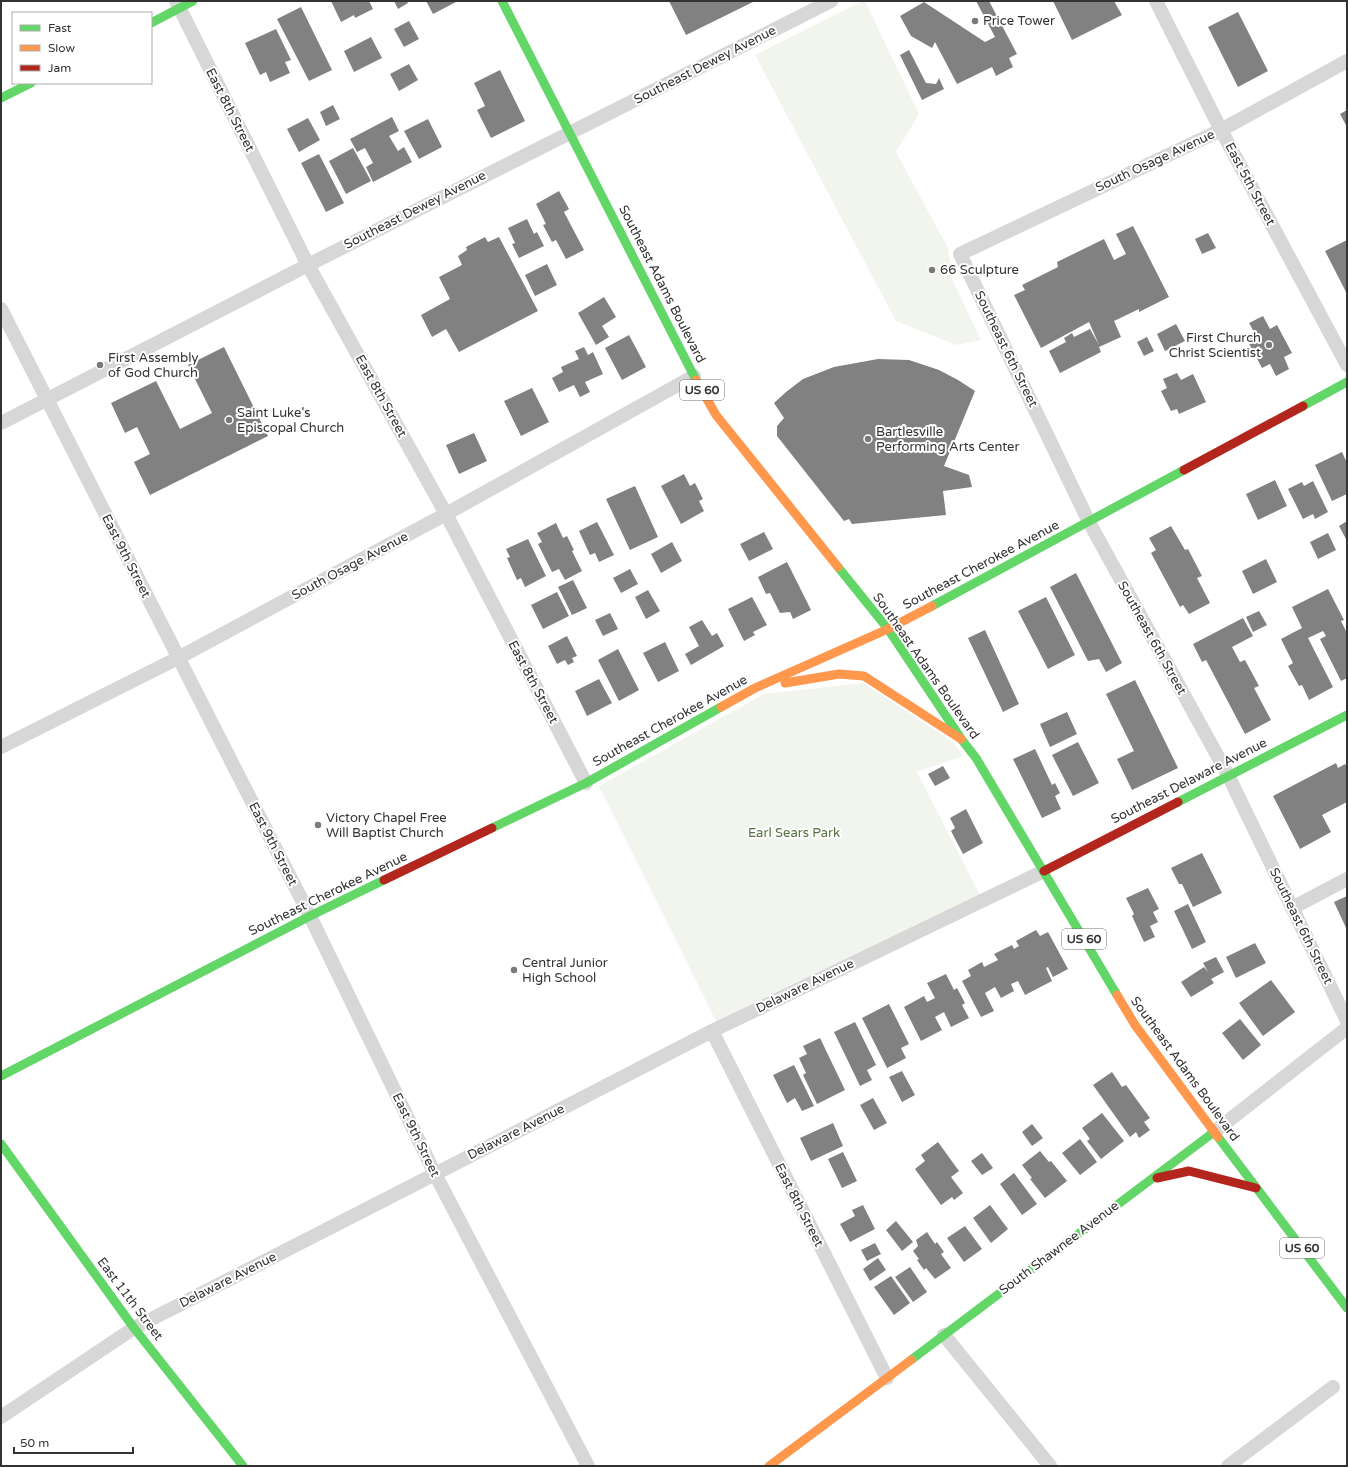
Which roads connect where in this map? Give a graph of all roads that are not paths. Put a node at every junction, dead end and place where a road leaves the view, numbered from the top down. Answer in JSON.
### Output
{"nodes":[{"id":1,"x":193,"y":1,"type":"edge"},
{"id":2,"x":502,"y":1,"type":"edge"},
{"id":3,"x":1156,"y":1,"type":"edge"},
{"id":4,"x":828,"y":2,"type":"edge"},
{"id":5,"x":177,"y":5,"type":"edge"},
{"id":6,"x":152,"y":22,"type":"edge"},
{"id":7,"x":1347,"y":61,"type":"edge"},
{"id":8,"x":29,"y":84,"type":"edge"},
{"id":9,"x":1,"y":98,"type":"edge"},
{"id":10,"x":1221,"y":130,"type":"junction"},
{"id":11,"x":570,"y":132,"type":"junction"},
{"id":12,"x":960,"y":254,"type":"joint"},
{"id":13,"x":308,"y":265,"type":"junction"},
{"id":14,"x":1,"y":309,"type":"edge"},
{"id":15,"x":1347,"y":365,"type":"edge"},
{"id":16,"x":694,"y":376,"type":"junction"},
{"id":17,"x":1347,"y":382,"type":"edge"},
{"id":18,"x":46,"y":400,"type":"junction"},
{"id":19,"x":1,"y":423,"type":"edge"},
{"id":20,"x":446,"y":514,"type":"junction"},
{"id":21,"x":1089,"y":522,"type":"junction"},
{"id":22,"x":888,"y":630,"type":"junction"},
{"id":23,"x":178,"y":658,"type":"junction"},
{"id":24,"x":756,"y":688,"type":"junction"},
{"id":25,"x":1347,"y":715,"type":"edge"},
{"id":26,"x":962,"y":740,"type":"junction"},
{"id":27,"x":1,"y":748,"type":"edge"},
{"id":28,"x":1228,"y":775,"type":"junction"},
{"id":29,"x":586,"y":783,"type":"junction"},
{"id":30,"x":1044,"y":871,"type":"junction"},
{"id":31,"x":1347,"y":879,"type":"edge"},
{"id":32,"x":1292,"y":908,"type":"junction"},
{"id":33,"x":310,"y":916,"type":"junction"},
{"id":34,"x":1347,"y":1021,"type":"edge"},
{"id":35,"x":1347,"y":1028,"type":"edge"},
{"id":36,"x":712,"y":1031,"type":"junction"},
{"id":37,"x":1,"y":1076,"type":"edge"},
{"id":38,"x":1214,"y":1132,"type":"junction"},
{"id":39,"x":1,"y":1144,"type":"edge"},
{"id":40,"x":435,"y":1174,"type":"junction"},
{"id":41,"x":1151,"y":1180,"type":"junction"},
{"id":42,"x":1256,"y":1188,"type":"junction"},
{"id":43,"x":1347,"y":1308,"type":"edge"},
{"id":44,"x":134,"y":1328,"type":"junction"},
{"id":45,"x":944,"y":1335,"type":"junction"},
{"id":46,"x":887,"y":1378,"type":"junction"},
{"id":47,"x":1333,"y":1387,"type":"dead end"},
{"id":48,"x":1,"y":1417,"type":"edge"},
{"id":49,"x":243,"y":1466,"type":"edge"},
{"id":50,"x":588,"y":1466,"type":"edge"},
{"id":51,"x":769,"y":1466,"type":"edge"},
{"id":52,"x":1050,"y":1466,"type":"edge"},
{"id":53,"x":1228,"y":1466,"type":"edge"}],
"edges":[{"from":1,"to":5,"type":"street"},
{"from":2,"to":11,"type":"street","name":"Southeast Adams Boulevard","number":"US 60"},
{"from":3,"to":10,"type":"street","name":"East 5th Street"},
{"from":4,"to":11,"type":"street","name":"Southeast Dewey Avenue"},
{"from":5,"to":6,"type":"street"},
{"from":5,"to":13,"type":"street","name":"East 8th Street"},
{"from":7,"to":10,"type":"street","name":"South Osage Avenue"},
{"from":8,"to":9,"type":"street"},
{"from":10,"to":12,"type":"street","name":"South Osage Avenue"},
{"from":10,"to":15,"type":"street","name":"East 5th Street"},
{"from":11,"to":13,"type":"street","name":"Southeast Dewey Avenue"},
{"from":11,"to":16,"type":"street","name":"Southeast Adams Boulevard","number":"US 60"},
{"from":12,"to":21,"type":"street","name":"Southeast 6th Street"},
{"from":13,"to":18,"type":"street","name":"Southeast Dewey Avenue"},
{"from":13,"to":20,"type":"street","name":"East 8th Street"},
{"from":14,"to":18,"type":"street","name":"East 9th Street"},
{"from":16,"to":20,"type":"street","name":"South Osage Avenue"},
{"from":16,"to":22,"type":"street","name":"Southeast Adams Boulevard","number":"US 60"},
{"from":17,"to":21,"type":"street","name":"Southeast Cherokee Avenue"},
{"from":18,"to":19,"type":"street","name":"Southeast Dewey Avenue"},
{"from":18,"to":23,"type":"street","name":"East 9th Street"},
{"from":20,"to":23,"type":"street","name":"South Osage Avenue"},
{"from":20,"to":29,"type":"street","name":"East 8th Street"},
{"from":21,"to":22,"type":"street","name":"Southeast Cherokee Avenue"},
{"from":21,"to":28,"type":"street","name":"Southeast 6th Street"},
{"from":22,"to":24,"type":"street","name":"Southeast Cherokee Avenue"},
{"from":22,"to":26,"type":"street","name":"Southeast Adams Boulevard","number":"US 60"},
{"from":23,"to":27,"type":"street","name":"South Osage Avenue"},
{"from":23,"to":33,"type":"street","name":"East 9th Street"},
{"from":24,"to":26,"type":"street"},
{"from":24,"to":29,"type":"street","name":"Southeast Cherokee Avenue"},
{"from":25,"to":28,"type":"street","name":"Southeast Delaware Avenue"},
{"from":26,"to":30,"type":"street","name":"Southeast Adams Boulevard","number":"US 60"},
{"from":28,"to":30,"type":"street","name":"Southeast Delaware Avenue"},
{"from":28,"to":32,"type":"street","name":"Southeast 6th Street"},
{"from":29,"to":33,"type":"street","name":"Southeast Cherokee Avenue"},
{"from":30,"to":36,"type":"street","name":"Delaware Avenue"},
{"from":30,"to":38,"type":"street","name":"Southeast Adams Boulevard","number":"US 60"},
{"from":31,"to":32,"type":"street"},
{"from":32,"to":34,"type":"street","name":"Southeast 6th Street"},
{"from":33,"to":37,"type":"street","name":"Southeast Cherokee Avenue"},
{"from":33,"to":40,"type":"street","name":"East 9th Street"},
{"from":35,"to":38,"type":"street","name":"South Shawnee Avenue"},
{"from":36,"to":40,"type":"street","name":"Delaware Avenue"},
{"from":36,"to":46,"type":"street","name":"East 8th Street"},
{"from":38,"to":41,"type":"street","name":"South Shawnee Avenue"},
{"from":38,"to":42,"type":"street","name":"Southeast Adams Boulevard","number":"US 60"},
{"from":39,"to":44,"type":"street","name":"East 11th Street"},
{"from":40,"to":44,"type":"street","name":"Delaware Avenue"},
{"from":40,"to":50,"type":"street","name":"East 9th Street"},
{"from":41,"to":42,"type":"street"},
{"from":41,"to":45,"type":"street","name":"South Shawnee Avenue"},
{"from":42,"to":43,"type":"street","name":"Southeast Adams Boulevard","number":"US 60"},
{"from":44,"to":48,"type":"street","name":"Delaware Avenue"},
{"from":44,"to":49,"type":"street","name":"East 11th Street"},
{"from":45,"to":46,"type":"street","name":"South Shawnee Avenue"},
{"from":45,"to":52,"type":"street"},
{"from":46,"to":51,"type":"street","name":"South Shawnee Avenue"},
{"from":47,"to":53,"type":"street"}]}
